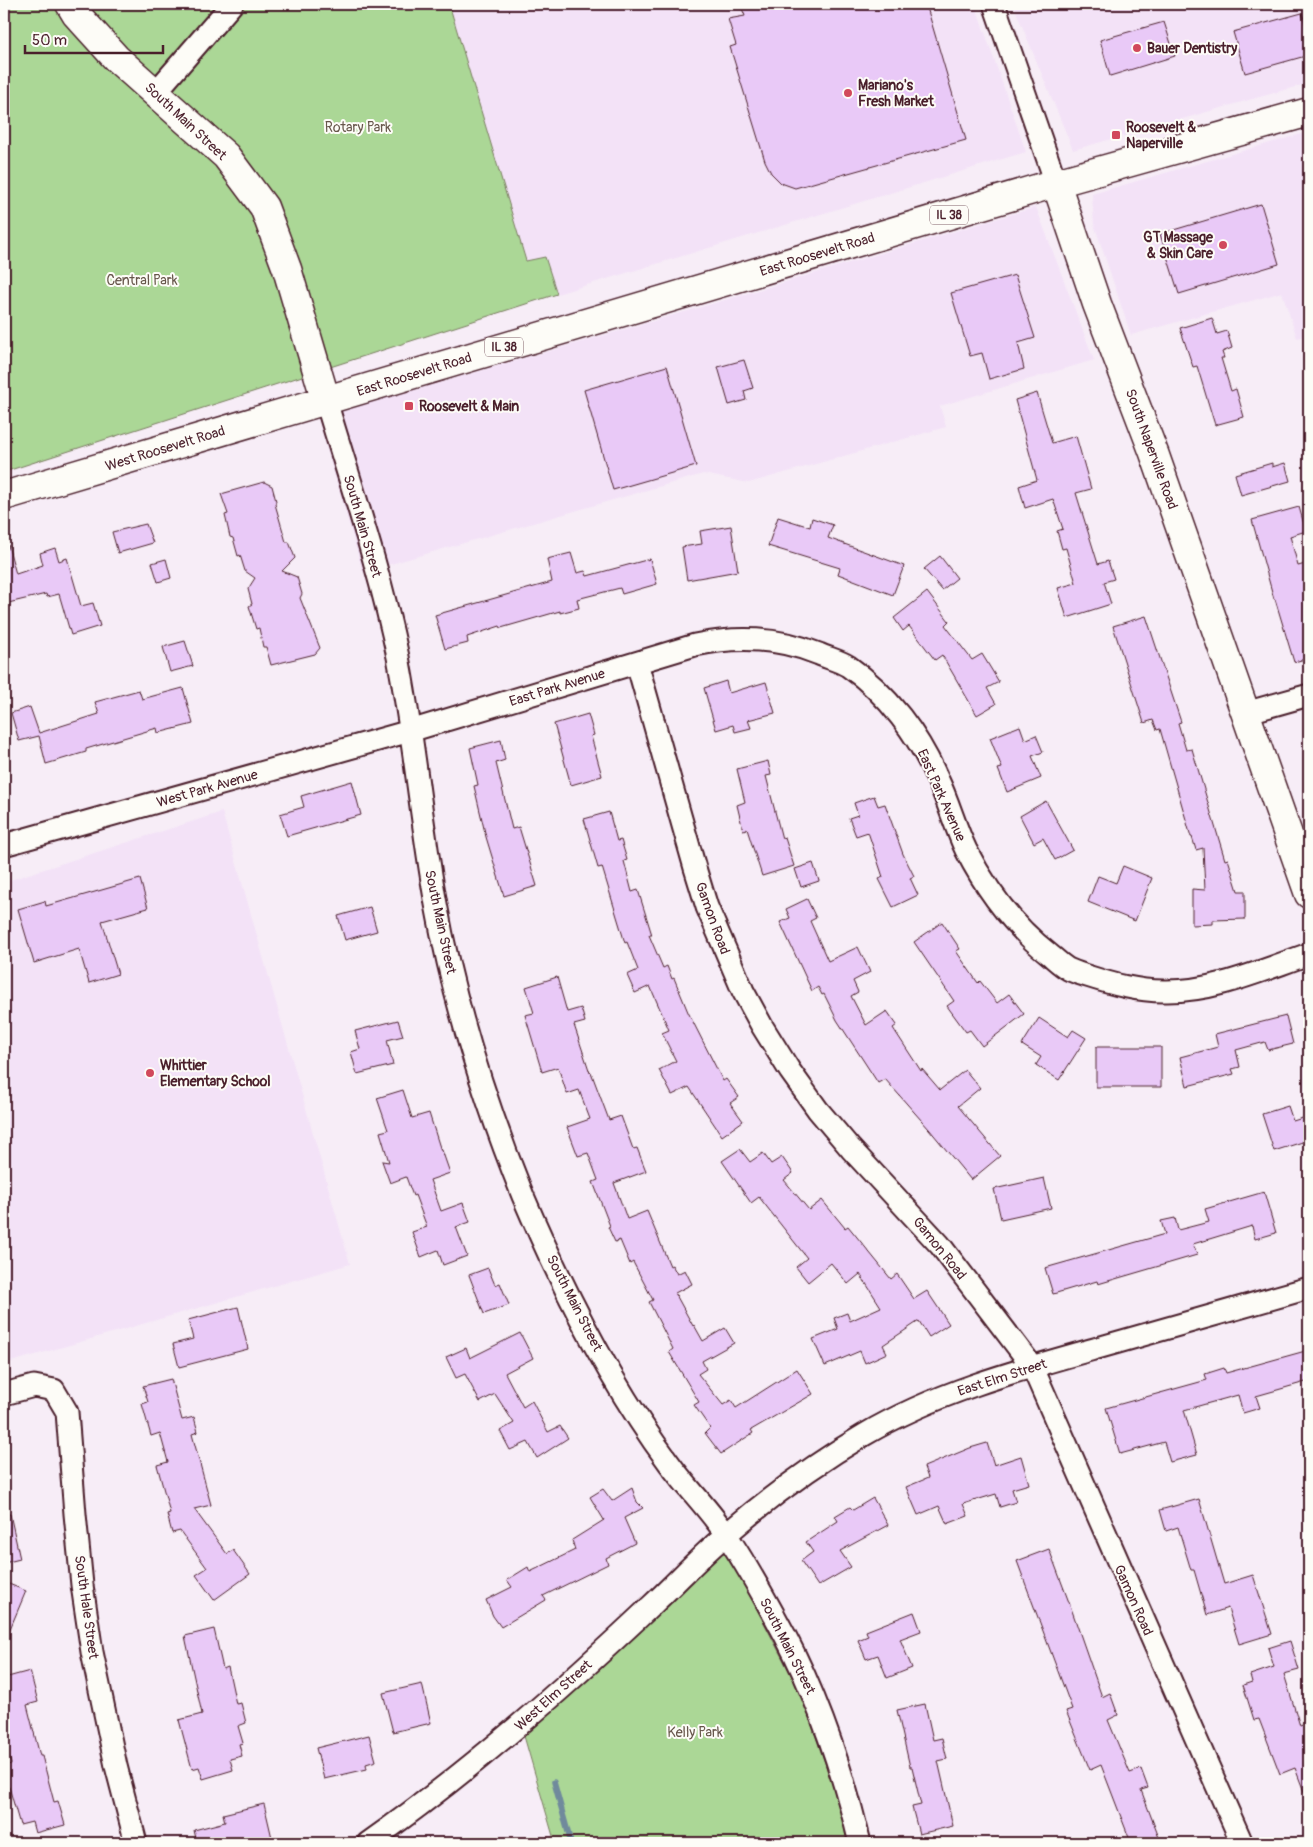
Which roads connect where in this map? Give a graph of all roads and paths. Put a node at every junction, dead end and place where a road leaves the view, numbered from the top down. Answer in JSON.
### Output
{"nodes":[{"id":1,"x":70,"y":4,"type":"edge"},
{"id":2,"x":232,"y":4,"type":"edge"},
{"id":3,"x":994,"y":4,"type":"edge"},
{"id":4,"x":156,"y":92,"type":"junction"},
{"id":5,"x":1309,"y":112,"type":"edge"},
{"id":6,"x":1056,"y":183,"type":"junction"},
{"id":7,"x":326,"y":401,"type":"junction"},
{"id":8,"x":4,"y":496,"type":"edge"},
{"id":9,"x":637,"y":663,"type":"junction"},
{"id":10,"x":1309,"y":695,"type":"edge"},
{"id":11,"x":1245,"y":713,"type":"junction"},
{"id":12,"x":410,"y":731,"type":"junction"},
{"id":13,"x":4,"y":846,"type":"edge"},
{"id":14,"x":1309,"y":894,"type":"edge"},
{"id":15,"x":1309,"y":954,"type":"edge"},
{"id":16,"x":1309,"y":1288,"type":"edge"},
{"id":17,"x":1032,"y":1366,"type":"junction"},
{"id":18,"x":4,"y":1394,"type":"edge"},
{"id":19,"x":726,"y":1534,"type":"junction"},
{"id":20,"x":136,"y":1843,"type":"edge"},
{"id":21,"x":368,"y":1843,"type":"edge"},
{"id":22,"x":860,"y":1843,"type":"edge"},
{"id":23,"x":1242,"y":1843,"type":"edge"}],
"edges":[{"from":1,"to":4,"type":"main road","name":"South Main Street"},
{"from":2,"to":4,"type":"street"},
{"from":3,"to":6,"type":"street","name":"South Naperville Road"},
{"from":4,"to":7,"type":"main road","name":"South Main Street"},
{"from":5,"to":6,"type":"main road","name":"East Roosevelt Road","number":"IL 38"},
{"from":6,"to":7,"type":"main road","name":"East Roosevelt Road","number":"IL 38"},
{"from":6,"to":11,"type":"main road","name":"South Naperville Road"},
{"from":7,"to":8,"type":"main road","name":"West Roosevelt Road","number":"IL 38"},
{"from":7,"to":12,"type":"street","name":"South Main Street"},
{"from":9,"to":12,"type":"street","name":"East Park Avenue"},
{"from":9,"to":15,"type":"street","name":"East Park Avenue"},
{"from":9,"to":17,"type":"street","name":"Gamon Road"},
{"from":10,"to":11,"type":"street"},
{"from":11,"to":14,"type":"main road","name":"South Naperville Road"},
{"from":12,"to":13,"type":"street","name":"West Park Avenue"},
{"from":12,"to":19,"type":"street","name":"South Main Street"},
{"from":16,"to":17,"type":"street","name":"East Elm Street"},
{"from":17,"to":19,"type":"street","name":"East Elm Street"},
{"from":17,"to":23,"type":"street","name":"Gamon Road"},
{"from":18,"to":20,"type":"street","name":"South Hale Street"},
{"from":19,"to":21,"type":"street","name":"West Elm Street"},
{"from":19,"to":22,"type":"street","name":"South Main Street"}]}
